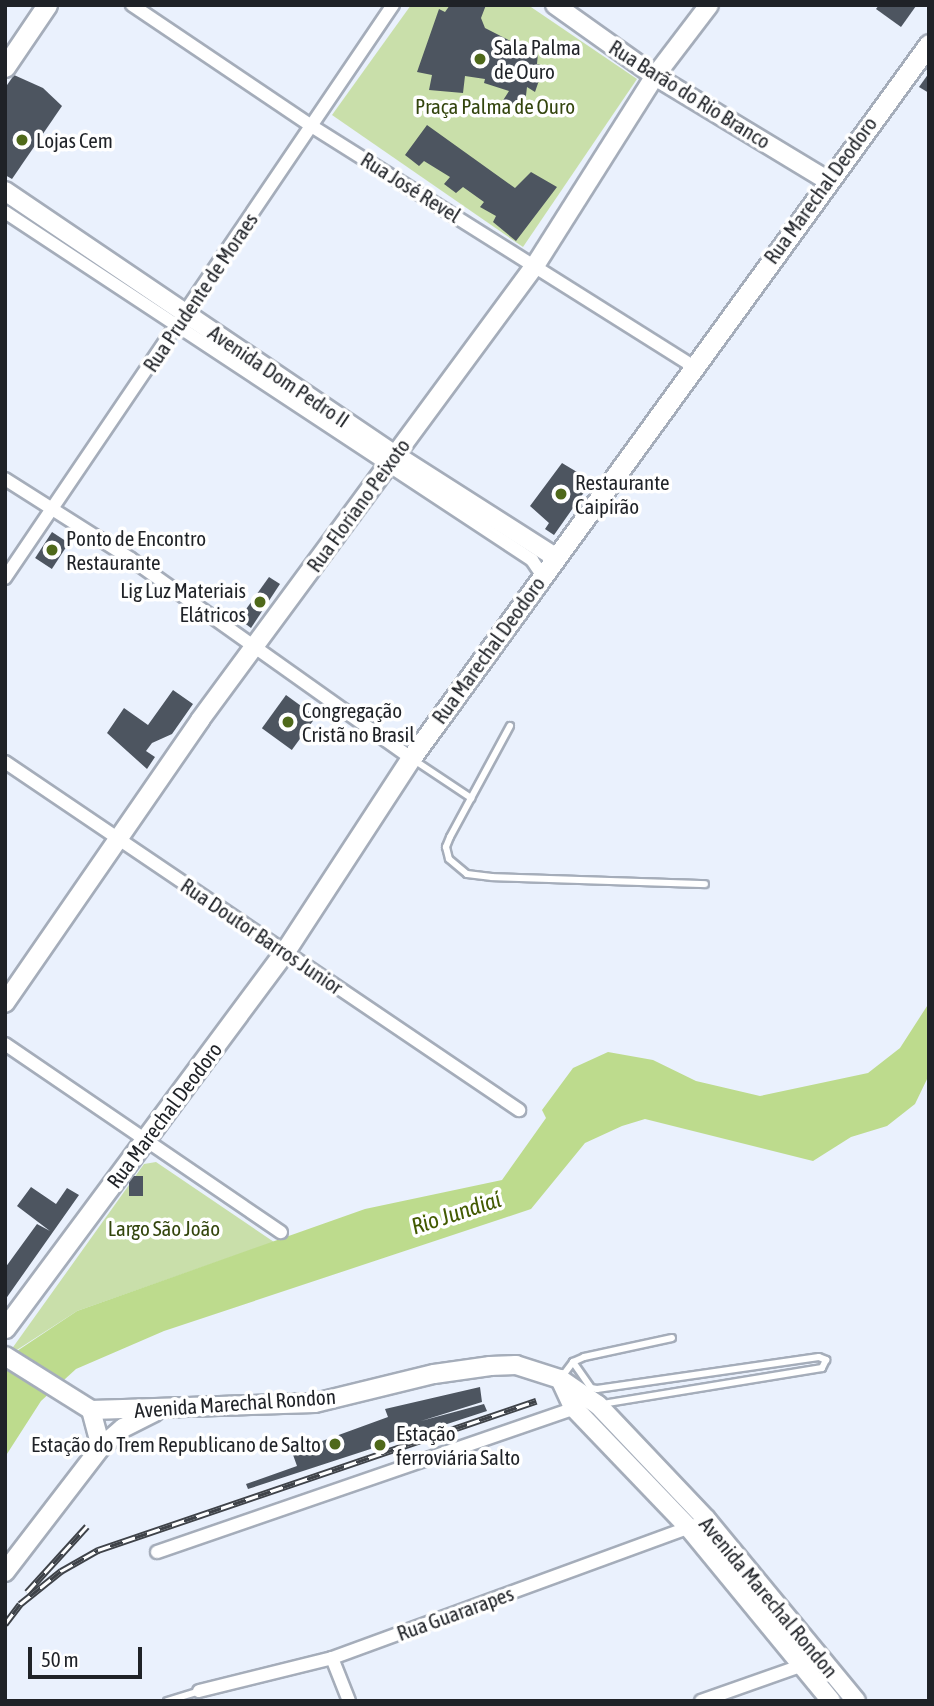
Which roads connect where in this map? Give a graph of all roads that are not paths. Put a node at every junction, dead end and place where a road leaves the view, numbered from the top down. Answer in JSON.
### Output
{"nodes":[{"id":1,"x":47,"y":5,"type":"edge"},
{"id":2,"x":132,"y":5,"type":"edge"},
{"id":3,"x":393,"y":5,"type":"edge"},
{"id":4,"x":555,"y":5,"type":"edge"},
{"id":5,"x":709,"y":5,"type":"edge"},
{"id":6,"x":929,"y":44,"type":"edge"},
{"id":7,"x":5,"y":67,"type":"edge"},
{"id":8,"x":655,"y":76,"type":"junction"},
{"id":9,"x":310,"y":125,"type":"junction"},
{"id":10,"x":827,"y":180,"type":"junction"},
{"id":11,"x":5,"y":191,"type":"edge"},
{"id":12,"x":5,"y":212,"type":"edge"},
{"id":13,"x":536,"y":264,"type":"junction"},
{"id":14,"x":183,"y":320,"type":"junction"},
{"id":15,"x":693,"y":366,"type":"junction"},
{"id":16,"x":391,"y":459,"type":"junction"},
{"id":17,"x":5,"y":479,"type":"edge"},
{"id":18,"x":50,"y":510,"type":"junction"},
{"id":19,"x":555,"y":557,"type":"junction"},
{"id":20,"x":542,"y":575,"type":"junction"},
{"id":21,"x":5,"y":578,"type":"edge"},
{"id":22,"x":256,"y":646,"type":"junction"},
{"id":23,"x":510,"y":726,"type":"dead end"},
{"id":24,"x":411,"y":758,"type":"junction"},
{"id":25,"x":5,"y":762,"type":"edge"},
{"id":26,"x":471,"y":798,"type":"junction"},
{"id":27,"x":119,"y":838,"type":"junction"},
{"id":28,"x":705,"y":884,"type":"dead end"},
{"id":29,"x":285,"y":951,"type":"junction"},
{"id":30,"x":5,"y":1003,"type":"edge"},
{"id":31,"x":5,"y":1044,"type":"edge"},
{"id":32,"x":519,"y":1110,"type":"dead end"},
{"id":33,"x":145,"y":1139,"type":"junction"},
{"id":34,"x":281,"y":1232,"type":"dead end"},
{"id":35,"x":5,"y":1328,"type":"edge"},
{"id":36,"x":672,"y":1338,"type":"dead end"},
{"id":37,"x":5,"y":1356,"type":"edge"},
{"id":38,"x":573,"y":1362,"type":"junction"},
{"id":39,"x":559,"y":1379,"type":"junction"},
{"id":40,"x":598,"y":1405,"type":"junction"},
{"id":41,"x":573,"y":1407,"type":"junction"},
{"id":42,"x":160,"y":1409,"type":"junction"},
{"id":43,"x":92,"y":1410,"type":"junction"},
{"id":44,"x":101,"y":1447,"type":"junction"},
{"id":45,"x":706,"y":1519,"type":"junction"},
{"id":46,"x":689,"y":1528,"type":"junction"},
{"id":47,"x":157,"y":1552,"type":"dead end"},
{"id":48,"x":5,"y":1572,"type":"edge"},
{"id":49,"x":332,"y":1658,"type":"junction"},
{"id":50,"x":820,"y":1658,"type":"junction"},
{"id":51,"x":802,"y":1665,"type":"junction"},
{"id":52,"x":199,"y":1691,"type":"joint"},
{"id":53,"x":167,"y":1701,"type":"edge"},
{"id":54,"x":348,"y":1701,"type":"edge"},
{"id":55,"x":701,"y":1701,"type":"edge"},
{"id":56,"x":831,"y":1701,"type":"edge"},
{"id":57,"x":856,"y":1701,"type":"edge"}],
"edges":[{"from":1,"to":7,"type":"main road"},
{"from":2,"to":9,"type":"street","name":"Rua José Revel"},
{"from":3,"to":9,"type":"street","name":"Rua Prudente de Moraes"},
{"from":4,"to":8,"type":"main road","name":"Rua Barão do Rio Branco"},
{"from":5,"to":8,"type":"main road","name":"Rua Floriano Peixoto"},
{"from":6,"to":10,"type":"main road","name":"Rua Marechal Deodoro"},
{"from":8,"to":10,"type":"main road","name":"Rua Barão do Rio Branco"},
{"from":8,"to":13,"type":"main road","name":"Rua Floriano Peixoto"},
{"from":9,"to":13,"type":"street","name":"Rua José Revel"},
{"from":9,"to":14,"type":"street","name":"Rua Prudente de Moraes"},
{"from":10,"to":15,"type":"main road","name":"Rua Marechal Deodoro"},
{"from":11,"to":14,"type":"main road","name":"Avenida Dom Pedro II"},
{"from":12,"to":14,"type":"street"},
{"from":13,"to":15,"type":"street","name":"Rua José Revel"},
{"from":13,"to":16,"type":"main road","name":"Rua Floriano Peixoto"},
{"from":14,"to":16,"type":"main road","name":"Avenida Dom Pedro II"},
{"from":14,"to":18,"type":"street","name":"Rua Prudente de Moraes"},
{"from":15,"to":19,"type":"main road","name":"Rua Marechal Deodoro"},
{"from":16,"to":19,"type":"main road","name":"Avenida Dom Pedro II"},
{"from":16,"to":20,"type":"street"},
{"from":16,"to":22,"type":"main road","name":"Rua Floriano Peixoto"},
{"from":17,"to":18,"type":"street"},
{"from":18,"to":21,"type":"street","name":"Rua Prudente de Moraes"},
{"from":18,"to":22,"type":"street"},
{"from":19,"to":20,"type":"main road","name":"Rua Marechal Deodoro"},
{"from":20,"to":24,"type":"main road","name":"Rua Marechal Deodoro"},
{"from":22,"to":24,"type":"street"},
{"from":22,"to":27,"type":"main road","name":"Rua Floriano Peixoto"},
{"from":23,"to":26,"type":"lane"},
{"from":24,"to":26,"type":"lane"},
{"from":24,"to":29,"type":"main road","name":"Rua Marechal Deodoro"},
{"from":25,"to":27,"type":"street","name":"Rua Doutor Barros Junior"},
{"from":26,"to":28,"type":"lane"},
{"from":27,"to":29,"type":"street","name":"Rua Doutor Barros Junior"},
{"from":27,"to":30,"type":"main road","name":"Rua Floriano Peixoto"},
{"from":29,"to":32,"type":"street","name":"Rua Doutor Barros Junior"},
{"from":29,"to":33,"type":"main road","name":"Rua Marechal Deodoro"},
{"from":31,"to":33,"type":"street"},
{"from":33,"to":34,"type":"street"},
{"from":33,"to":35,"type":"main road","name":"Rua Marechal Deodoro"},
{"from":36,"to":38,"type":"lane"},
{"from":37,"to":43,"type":"main road","name":"Avenida Marechal Rondon"},
{"from":38,"to":39,"type":"lane"},
{"from":38,"to":40,"type":"lane"},
{"from":39,"to":40,"type":"main road","name":"Avenida Marechal Rondon"},
{"from":39,"to":41,"type":"main road","name":"Avenida Marechal Rondon"},
{"from":39,"to":42,"type":"main road","name":"Avenida Marechal Rondon"},
{"from":40,"to":41,"type":"street"},
{"from":40,"to":45,"type":"main road","name":"Avenida Marechal Rondon"},
{"from":41,"to":46,"type":"main road","name":"Avenida Marechal Rondon"},
{"from":41,"to":47,"type":"street"},
{"from":42,"to":43,"type":"main road","name":"Avenida Marechal Rondon"},
{"from":42,"to":44,"type":"main road"},
{"from":43,"to":44,"type":"main road"},
{"from":44,"to":48,"type":"main road"},
{"from":45,"to":46,"type":"street","name":"Rua Guararapes"},
{"from":45,"to":50,"type":"main road","name":"Avenida Marechal Rondon"},
{"from":46,"to":49,"type":"street","name":"Rua Guararapes"},
{"from":46,"to":51,"type":"main road","name":"Avenida Marechal Rondon"},
{"from":49,"to":52,"type":"street","name":"Rua Guararapes"},
{"from":49,"to":54,"type":"street"},
{"from":50,"to":51,"type":"street"},
{"from":50,"to":57,"type":"main road","name":"Avenida Marechal Rondon"},
{"from":51,"to":55,"type":"street"},
{"from":51,"to":56,"type":"main road","name":"Avenida Marechal Rondon"},
{"from":52,"to":53,"type":"lane"}]}
